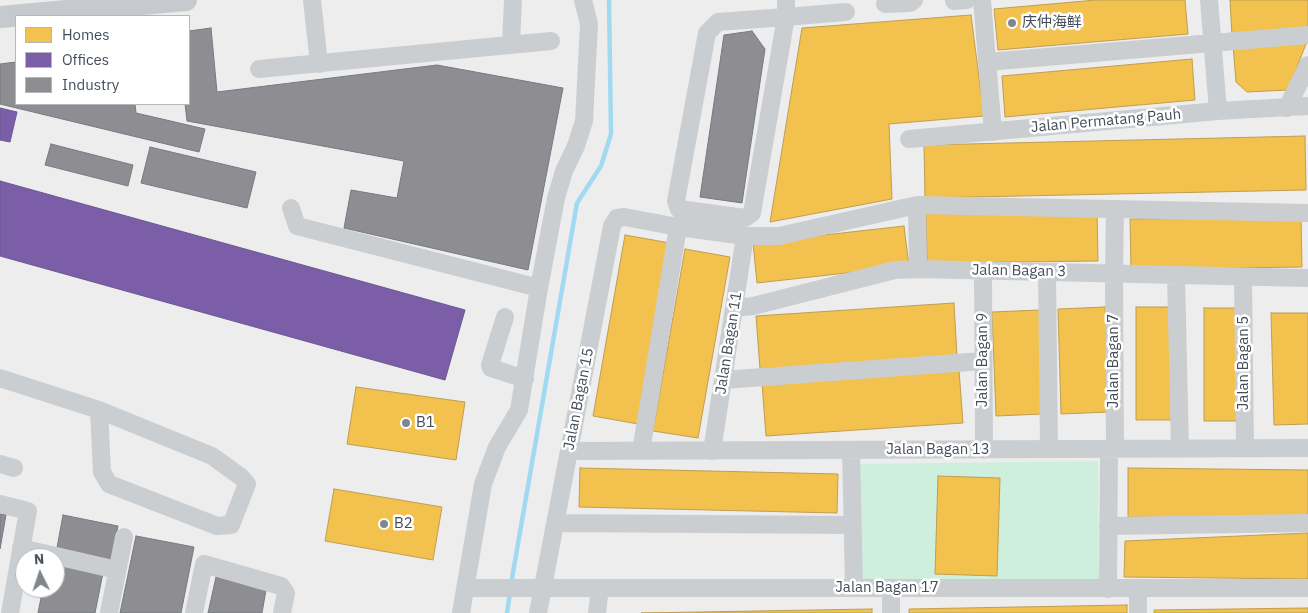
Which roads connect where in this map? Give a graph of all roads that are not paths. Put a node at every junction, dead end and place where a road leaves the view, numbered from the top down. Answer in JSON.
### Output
{"nodes":[{"id":1,"x":186,"y":0,"type":"edge"},
{"id":2,"x":312,"y":0,"type":"edge"},
{"id":3,"x":513,"y":0,"type":"edge"},
{"id":4,"x":583,"y":0,"type":"edge"},
{"id":5,"x":914,"y":0,"type":"edge"},
{"id":6,"x":982,"y":0,"type":"edge"},
{"id":7,"x":1209,"y":0,"type":"edge"},
{"id":8,"x":0,"y":4,"type":"edge"},
{"id":9,"x":107,"y":4,"type":"edge"},
{"id":10,"x":885,"y":4,"type":"dead end"},
{"id":11,"x":786,"y":8,"type":"edge"},
{"id":12,"x":846,"y":12,"type":"dead end"},
{"id":13,"x":40,"y":14,"type":"junction"},
{"id":14,"x":27,"y":15,"type":"edge"},
{"id":15,"x":15,"y":16,"type":"edge"},
{"id":16,"x":0,"y":17,"type":"edge"},
{"id":17,"x":1308,"y":35,"type":"edge"},
{"id":18,"x":551,"y":41,"type":"dead end"},
{"id":19,"x":1213,"y":42,"type":"junction"},
{"id":20,"x":511,"y":45,"type":"junction"},
{"id":21,"x":987,"y":62,"type":"junction"},
{"id":22,"x":319,"y":64,"type":"junction"},
{"id":23,"x":1308,"y":65,"type":"edge"},
{"id":24,"x":259,"y":69,"type":"dead end"},
{"id":25,"x":1308,"y":106,"type":"edge"},
{"id":26,"x":1287,"y":108,"type":"junction"},
{"id":27,"x":1218,"y":111,"type":"junction"},
{"id":28,"x":993,"y":132,"type":"junction"},
{"id":29,"x":909,"y":139,"type":"dead end"},
{"id":30,"x":917,"y":205,"type":"junction"},
{"id":31,"x":290,"y":208,"type":"dead end"},
{"id":32,"x":1115,"y":209,"type":"junction"},
{"id":33,"x":1308,"y":213,"type":"edge"},
{"id":34,"x":678,"y":218,"type":"junction"},
{"id":35,"x":745,"y":236,"type":"junction"},
{"id":36,"x":918,"y":269,"type":"junction"},
{"id":37,"x":983,"y":271,"type":"junction"},
{"id":38,"x":1047,"y":272,"type":"junction"},
{"id":39,"x":1114,"y":273,"type":"junction"},
{"id":40,"x":1176,"y":275,"type":"junction"},
{"id":41,"x":1243,"y":276,"type":"junction"},
{"id":42,"x":1308,"y":278,"type":"edge"},
{"id":43,"x":539,"y":288,"type":"junction"},
{"id":44,"x":734,"y":308,"type":"junction"},
{"id":45,"x":505,"y":317,"type":"dead end"},
{"id":46,"x":983,"y":361,"type":"junction"},
{"id":47,"x":0,"y":378,"type":"edge"},
{"id":48,"x":525,"y":380,"type":"junction"},
{"id":49,"x":723,"y":380,"type":"junction"},
{"id":50,"x":99,"y":410,"type":"junction"},
{"id":51,"x":1245,"y":448,"type":"junction"},
{"id":52,"x":1308,"y":448,"type":"edge"},
{"id":53,"x":1049,"y":449,"type":"junction"},
{"id":54,"x":1112,"y":449,"type":"junction"},
{"id":55,"x":1180,"y":449,"type":"junction"},
{"id":56,"x":851,"y":450,"type":"junction"},
{"id":57,"x":984,"y":450,"type":"junction"},
{"id":58,"x":569,"y":451,"type":"junction"},
{"id":59,"x":641,"y":451,"type":"junction"},
{"id":60,"x":712,"y":451,"type":"junction"},
{"id":61,"x":0,"y":504,"type":"edge"},
{"id":62,"x":1308,"y":522,"type":"edge"},
{"id":63,"x":555,"y":523,"type":"junction"},
{"id":64,"x":851,"y":525,"type":"junction"},
{"id":65,"x":1108,"y":526,"type":"junction"},
{"id":66,"x":124,"y":537,"type":"dead end"},
{"id":67,"x":21,"y":548,"type":"edge"},
{"id":68,"x":65,"y":558,"type":"edge"},
{"id":69,"x":117,"y":570,"type":"junction"},
{"id":70,"x":15,"y":583,"type":"edge"},
{"id":71,"x":465,"y":588,"type":"junction"},
{"id":72,"x":534,"y":588,"type":"junction"},
{"id":73,"x":600,"y":588,"type":"junction"},
{"id":74,"x":854,"y":588,"type":"junction"},
{"id":75,"x":891,"y":588,"type":"junction"},
{"id":76,"x":1138,"y":588,"type":"junction"},
{"id":77,"x":1308,"y":588,"type":"edge"},
{"id":78,"x":1108,"y":589,"type":"junction"},
{"id":79,"x":10,"y":613,"type":"edge"},
{"id":80,"x":109,"y":613,"type":"edge"},
{"id":81,"x":194,"y":613,"type":"edge"},
{"id":82,"x":282,"y":613,"type":"edge"},
{"id":83,"x":462,"y":613,"type":"edge"},
{"id":84,"x":538,"y":613,"type":"edge"},
{"id":85,"x":597,"y":613,"type":"edge"},
{"id":86,"x":891,"y":613,"type":"edge"},
{"id":87,"x":1138,"y":613,"type":"edge"}],
"edges":[{"from":1,"to":9,"type":"main road"},
{"from":2,"to":22,"type":"street"},
{"from":3,"to":20,"type":"street"},
{"from":4,"to":43,"type":"street"},
{"from":5,"to":10,"type":"street"},
{"from":6,"to":21,"type":"street"},
{"from":7,"to":19,"type":"street"},
{"from":8,"to":13,"type":"main road"},
{"from":9,"to":13,"type":"main road"},
{"from":11,"to":12,"type":"street"},
{"from":11,"to":34,"type":"street"},
{"from":11,"to":34,"type":"street"},
{"from":13,"to":14,"type":"main road"},
{"from":15,"to":16,"type":"main road"},
{"from":17,"to":19,"type":"street"},
{"from":18,"to":20,"type":"street"},
{"from":19,"to":21,"type":"street"},
{"from":19,"to":27,"type":"street"},
{"from":20,"to":22,"type":"street"},
{"from":21,"to":28,"type":"street"},
{"from":22,"to":24,"type":"street"},
{"from":23,"to":26,"type":"street"},
{"from":25,"to":26,"type":"street","name":"Jalan Permatang Pauh"},
{"from":26,"to":27,"type":"street","name":"Jalan Permatang Pauh"},
{"from":27,"to":28,"type":"street","name":"Jalan Permatang Pauh"},
{"from":28,"to":29,"type":"street","name":"Jalan Permatang Pauh"},
{"from":30,"to":32,"type":"street"},
{"from":30,"to":35,"type":"street"},
{"from":30,"to":36,"type":"street"},
{"from":31,"to":43,"type":"street"},
{"from":32,"to":33,"type":"street"},
{"from":32,"to":39,"type":"street","name":"Jalan Bagan 7"},
{"from":34,"to":35,"type":"street"},
{"from":34,"to":58,"type":"street","name":"Jalan Bagan 15"},
{"from":34,"to":59,"type":"street"},
{"from":35,"to":44,"type":"street","name":"Jalan Bagan 11"},
{"from":36,"to":37,"type":"street","name":"Jalan Bagan 3"},
{"from":36,"to":44,"type":"street","name":"Jalan Bagan 3"},
{"from":37,"to":38,"type":"street","name":"Jalan Bagan 3"},
{"from":37,"to":46,"type":"street","name":"Jalan Bagan 9"},
{"from":38,"to":39,"type":"street","name":"Jalan Bagan 3"},
{"from":38,"to":53,"type":"street"},
{"from":39,"to":40,"type":"street","name":"Jalan Bagan 3"},
{"from":39,"to":54,"type":"street","name":"Jalan Bagan 7"},
{"from":40,"to":41,"type":"street","name":"Jalan Bagan 3"},
{"from":40,"to":55,"type":"street"},
{"from":41,"to":42,"type":"street","name":"Jalan Bagan 3"},
{"from":41,"to":51,"type":"street","name":"Jalan Bagan 5"},
{"from":43,"to":48,"type":"street"},
{"from":44,"to":49,"type":"street","name":"Jalan Bagan 11"},
{"from":45,"to":48,"type":"street"},
{"from":46,"to":49,"type":"street"},
{"from":46,"to":57,"type":"street","name":"Jalan Bagan 9"},
{"from":47,"to":50,"type":"street"},
{"from":48,"to":71,"type":"street"},
{"from":49,"to":60,"type":"street","name":"Jalan Bagan 11"},
{"from":50,"to":50,"type":"street"},
{"from":51,"to":52,"type":"street","name":"Jalan Bagan 13"},
{"from":51,"to":55,"type":"street","name":"Jalan Bagan 13"},
{"from":53,"to":54,"type":"street","name":"Jalan Bagan 13"},
{"from":53,"to":57,"type":"street","name":"Jalan Bagan 13"},
{"from":54,"to":55,"type":"street","name":"Jalan Bagan 13"},
{"from":54,"to":65,"type":"street","name":"Jalan Bagan 7"},
{"from":56,"to":57,"type":"street","name":"Jalan Bagan 13"},
{"from":56,"to":60,"type":"street","name":"Jalan Bagan 13"},
{"from":56,"to":64,"type":"street"},
{"from":58,"to":59,"type":"street","name":"Jalan Bagan 13"},
{"from":58,"to":63,"type":"street","name":"Jalan Bagan 15"},
{"from":59,"to":60,"type":"street","name":"Jalan Bagan 13"},
{"from":61,"to":67,"type":"street"},
{"from":62,"to":65,"type":"street"},
{"from":63,"to":64,"type":"street"},
{"from":63,"to":72,"type":"street","name":"Jalan Bagan 15"},
{"from":64,"to":74,"type":"street"},
{"from":65,"to":78,"type":"street","name":"Jalan Bagan 7"},
{"from":66,"to":69,"type":"street"},
{"from":68,"to":69,"type":"street"},
{"from":69,"to":80,"type":"street"},
{"from":70,"to":79,"type":"street"},
{"from":71,"to":72,"type":"street","name":"Jalan Bagan 17"},
{"from":71,"to":83,"type":"street"},
{"from":72,"to":73,"type":"street","name":"Jalan Bagan 17"},
{"from":72,"to":84,"type":"street","name":"Jalan Bagan 15"},
{"from":73,"to":74,"type":"street","name":"Jalan Bagan 17"},
{"from":73,"to":85,"type":"street"},
{"from":74,"to":75,"type":"street","name":"Jalan Bagan 17"},
{"from":75,"to":78,"type":"street","name":"Jalan Bagan 17"},
{"from":75,"to":86,"type":"street"},
{"from":76,"to":77,"type":"street","name":"Jalan Bagan 17"},
{"from":76,"to":78,"type":"street","name":"Jalan Bagan 17"},
{"from":76,"to":87,"type":"street"},
{"from":81,"to":82,"type":"street"}]}
